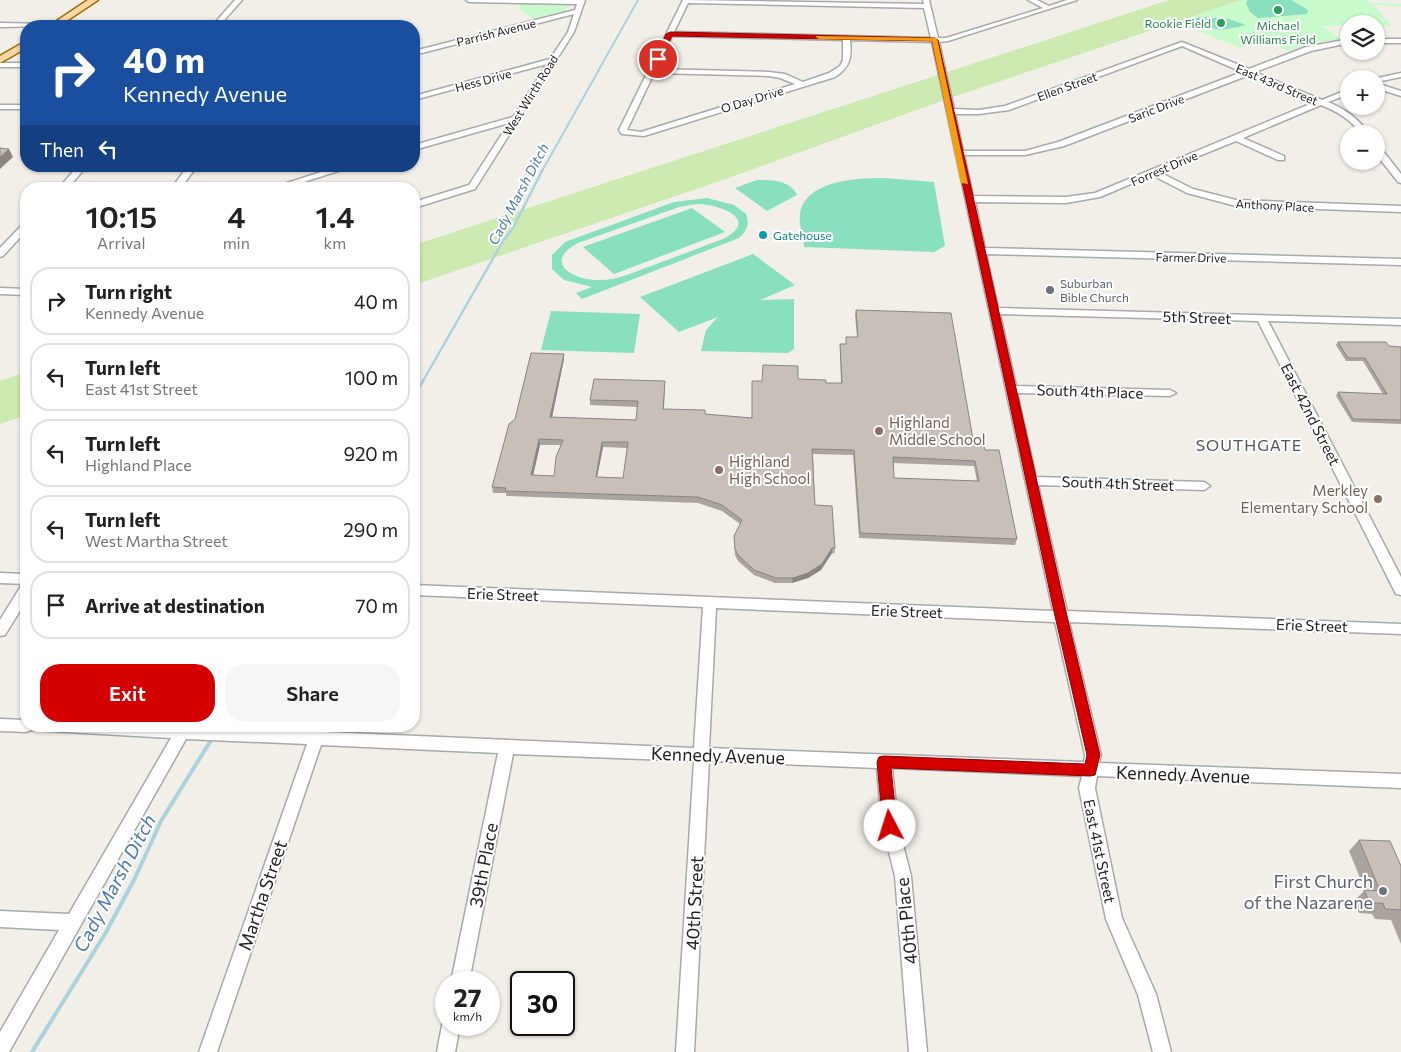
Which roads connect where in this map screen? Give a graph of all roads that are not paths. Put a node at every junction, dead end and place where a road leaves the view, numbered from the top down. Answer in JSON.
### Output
{"nodes":[{"id":1,"x":94,"y":0,"type":"edge"},
{"id":2,"x":239,"y":0,"type":"edge"},
{"id":3,"x":469,"y":0,"type":"edge"},
{"id":4,"x":1031,"y":0,"type":"edge"},
{"id":5,"x":1074,"y":0,"type":"edge"},
{"id":6,"x":582,"y":1,"type":"edge"},
{"id":7,"x":686,"y":1,"type":"edge"},
{"id":8,"x":926,"y":3,"type":"edge"},
{"id":9,"x":1049,"y":8,"type":"junction"},
{"id":10,"x":578,"y":11,"type":"junction"},
{"id":11,"x":61,"y":20,"type":"edge"},
{"id":12,"x":221,"y":20,"type":"edge"},
{"id":13,"x":0,"y":25,"type":"edge"},
{"id":14,"x":20,"y":25,"type":"edge"},
{"id":15,"x":670,"y":34,"type":"junction"},
{"id":16,"x":846,"y":38,"type":"junction"},
{"id":17,"x":935,"y":40,"type":"junction"},
{"id":18,"x":1385,"y":41,"type":"edge"},
{"id":19,"x":1401,"y":41,"type":"edge"},
{"id":20,"x":1182,"y":44,"type":"joint"},
{"id":21,"x":1340,"y":44,"type":"edge"},
{"id":22,"x":20,"y":48,"type":"edge"},
{"id":23,"x":420,"y":50,"type":"edge"},
{"id":24,"x":0,"y":60,"type":"edge"},
{"id":25,"x":551,"y":61,"type":"junction"},
{"id":26,"x":0,"y":64,"type":"edge"},
{"id":27,"x":20,"y":65,"type":"edge"},
{"id":28,"x":652,"y":71,"type":"junction"},
{"id":29,"x":1249,"y":72,"type":"junction"},
{"id":30,"x":1401,"y":75,"type":"edge"},
{"id":31,"x":1385,"y":78,"type":"edge"},
{"id":32,"x":802,"y":84,"type":"junction"},
{"id":33,"x":1385,"y":88,"type":"edge"},
{"id":34,"x":1401,"y":94,"type":"edge"},
{"id":35,"x":1340,"y":95,"type":"edge"},
{"id":36,"x":420,"y":96,"type":"edge"},
{"id":37,"x":1322,"y":102,"type":"junction"},
{"id":38,"x":0,"y":107,"type":"edge"},
{"id":39,"x":20,"y":108,"type":"edge"},
{"id":40,"x":949,"y":111,"type":"junction"},
{"id":41,"x":515,"y":119,"type":"junction"},
{"id":42,"x":1356,"y":125,"type":"edge"},
{"id":43,"x":1237,"y":138,"type":"junction"},
{"id":44,"x":420,"y":146,"type":"edge"},
{"id":45,"x":958,"y":153,"type":"junction"},
{"id":46,"x":1280,"y":158,"type":"dead end"},
{"id":47,"x":1385,"y":160,"type":"edge"},
{"id":48,"x":78,"y":172,"type":"edge"},
{"id":49,"x":188,"y":172,"type":"edge"},
{"id":50,"x":330,"y":172,"type":"edge"},
{"id":51,"x":1154,"y":172,"type":"junction"},
{"id":52,"x":1401,"y":180,"type":"edge"},
{"id":53,"x":68,"y":182,"type":"edge"},
{"id":54,"x":180,"y":182,"type":"edge"},
{"id":55,"x":296,"y":182,"type":"edge"},
{"id":56,"x":969,"y":199,"type":"junction"},
{"id":57,"x":420,"y":203,"type":"edge"},
{"id":58,"x":1401,"y":209,"type":"edge"},
{"id":59,"x":20,"y":232,"type":"edge"},
{"id":60,"x":980,"y":251,"type":"junction"},
{"id":61,"x":0,"y":254,"type":"edge"},
{"id":62,"x":1401,"y":262,"type":"edge"},
{"id":63,"x":0,"y":291,"type":"edge"},
{"id":64,"x":20,"y":292,"type":"edge"},
{"id":65,"x":994,"y":311,"type":"junction"},
{"id":66,"x":1262,"y":319,"type":"junction"},
{"id":67,"x":1401,"y":322,"type":"edge"},
{"id":68,"x":1010,"y":389,"type":"junction"},
{"id":69,"x":1170,"y":393,"type":"dead end"},
{"id":70,"x":1031,"y":481,"type":"junction"},
{"id":71,"x":1204,"y":486,"type":"dead end"},
{"id":72,"x":0,"y":578,"type":"edge"},
{"id":73,"x":20,"y":579,"type":"edge"},
{"id":74,"x":420,"y":590,"type":"edge"},
{"id":75,"x":1401,"y":590,"type":"edge"},
{"id":76,"x":20,"y":599,"type":"edge"},
{"id":77,"x":710,"y":602,"type":"junction"},
{"id":78,"x":1061,"y":616,"type":"junction"},
{"id":79,"x":1401,"y":629,"type":"edge"},
{"id":80,"x":0,"y":631,"type":"edge"},
{"id":81,"x":0,"y":725,"type":"edge"},
{"id":82,"x":20,"y":726,"type":"edge"},
{"id":83,"x":161,"y":732,"type":"edge"},
{"id":84,"x":182,"y":733,"type":"junction"},
{"id":85,"x":316,"y":739,"type":"junction"},
{"id":86,"x":507,"y":747,"type":"junction"},
{"id":87,"x":702,"y":754,"type":"junction"},
{"id":88,"x":884,"y":762,"type":"junction"},
{"id":89,"x":1090,"y":770,"type":"junction"},
{"id":90,"x":1401,"y":782,"type":"edge"},
{"id":91,"x":0,"y":919,"type":"edge"},
{"id":92,"x":74,"y":923,"type":"junction"},
{"id":93,"x":462,"y":971,"type":"edge"},
{"id":94,"x":449,"y":1036,"type":"edge"},
{"id":95,"x":0,"y":1050,"type":"edge"},
{"id":96,"x":208,"y":1052,"type":"edge"},
{"id":97,"x":446,"y":1052,"type":"edge"},
{"id":98,"x":685,"y":1052,"type":"edge"},
{"id":99,"x":918,"y":1052,"type":"edge"},
{"id":100,"x":1162,"y":1052,"type":"edge"}],
"edges":[{"from":1,"to":11,"type":"main road"},
{"from":2,"to":12,"type":"street"},
{"from":3,"to":6,"type":"street"},
{"from":4,"to":9,"type":"street"},
{"from":5,"to":9,"type":"street"},
{"from":6,"to":10,"type":"street","name":"West Wirth Road"},
{"from":7,"to":8,"type":"street"},
{"from":7,"to":15,"type":"street"},
{"from":8,"to":17,"type":"street","name":"East 41st Street"},
{"from":9,"to":17,"type":"street"},
{"from":10,"to":23,"type":"street","name":"Parrish Avenue"},
{"from":10,"to":25,"type":"street","name":"West Wirth Road"},
{"from":13,"to":14,"type":"street"},
{"from":15,"to":16,"type":"street"},
{"from":15,"to":28,"type":"street"},
{"from":16,"to":17,"type":"street"},
{"from":16,"to":32,"type":"street","name":"O Day Drive"},
{"from":17,"to":40,"type":"street","name":"East 41st Street"},
{"from":18,"to":19,"type":"street"},
{"from":20,"to":29,"type":"street","name":"East 43rd Street"},
{"from":20,"to":40,"type":"street","name":"Ellen Street"},
{"from":21,"to":29,"type":"street","name":"Saric Drive"},
{"from":22,"to":24,"type":"main road"},
{"from":25,"to":36,"type":"street","name":"Hess Drive"},
{"from":25,"to":41,"type":"street","name":"West Wirth Road"},
{"from":26,"to":27,"type":"street"},
{"from":28,"to":32,"type":"street"},
{"from":28,"to":32,"type":"street","name":"O Day Drive"},
{"from":29,"to":37,"type":"street","name":"East 43rd Street"},
{"from":29,"to":45,"type":"street","name":"Saric Drive"},
{"from":30,"to":31,"type":"street"},
{"from":33,"to":34,"type":"street"},
{"from":35,"to":37,"type":"street","name":"Forrest Drive"},
{"from":37,"to":42,"type":"street","name":"East 43rd Street"},
{"from":37,"to":43,"type":"street","name":"Forrest Drive"},
{"from":38,"to":39,"type":"street"},
{"from":40,"to":45,"type":"street","name":"East 41st Street"},
{"from":41,"to":44,"type":"street"},
{"from":41,"to":57,"type":"street","name":"West Wirth Road"},
{"from":43,"to":46,"type":"street"},
{"from":43,"to":51,"type":"street","name":"Forrest Drive"},
{"from":45,"to":56,"type":"street","name":"East 41st Street"},
{"from":47,"to":52,"type":"street"},
{"from":48,"to":53,"type":"street"},
{"from":49,"to":54,"type":"street"},
{"from":50,"to":55,"type":"street"},
{"from":51,"to":56,"type":"street","name":"Forrest Drive"},
{"from":51,"to":58,"type":"street","name":"Anthony Place"},
{"from":56,"to":60,"type":"street","name":"East 41st Street"},
{"from":59,"to":61,"type":"street"},
{"from":60,"to":62,"type":"street","name":"Farmer Drive"},
{"from":60,"to":65,"type":"street","name":"East 41st Street"},
{"from":63,"to":64,"type":"street"},
{"from":65,"to":66,"type":"street","name":"5th Street"},
{"from":65,"to":68,"type":"street","name":"East 41st Street"},
{"from":66,"to":67,"type":"street","name":"5th Street"},
{"from":66,"to":75,"type":"street","name":"East 42nd Street"},
{"from":68,"to":69,"type":"street","name":"South 4th Place"},
{"from":68,"to":70,"type":"street","name":"East 41st Street"},
{"from":70,"to":71,"type":"street","name":"South 4th Street"},
{"from":70,"to":78,"type":"street","name":"East 41st Street"},
{"from":72,"to":73,"type":"street"},
{"from":74,"to":77,"type":"street","name":"Erie Street"},
{"from":76,"to":80,"type":"street"},
{"from":77,"to":78,"type":"street","name":"Erie Street"},
{"from":77,"to":87,"type":"street","name":"40th Street"},
{"from":78,"to":79,"type":"street","name":"Erie Street"},
{"from":78,"to":89,"type":"street","name":"East 41st Street"},
{"from":81,"to":82,"type":"street"},
{"from":83,"to":84,"type":"street","name":"Kennedy Avenue"},
{"from":84,"to":85,"type":"street","name":"Kennedy Avenue"},
{"from":84,"to":92,"type":"street"},
{"from":85,"to":86,"type":"street","name":"Kennedy Avenue"},
{"from":85,"to":96,"type":"street","name":"Martha Street"},
{"from":86,"to":87,"type":"street","name":"Kennedy Avenue"},
{"from":86,"to":93,"type":"street","name":"39th Place"},
{"from":87,"to":88,"type":"street","name":"Kennedy Avenue"},
{"from":87,"to":98,"type":"street","name":"40th Street"},
{"from":88,"to":89,"type":"street","name":"Kennedy Avenue"},
{"from":88,"to":99,"type":"street","name":"40th Place"},
{"from":89,"to":90,"type":"street","name":"Kennedy Avenue"},
{"from":89,"to":100,"type":"street","name":"East 41st Street"},
{"from":91,"to":92,"type":"street"},
{"from":92,"to":95,"type":"street"},
{"from":94,"to":97,"type":"street"}]}
